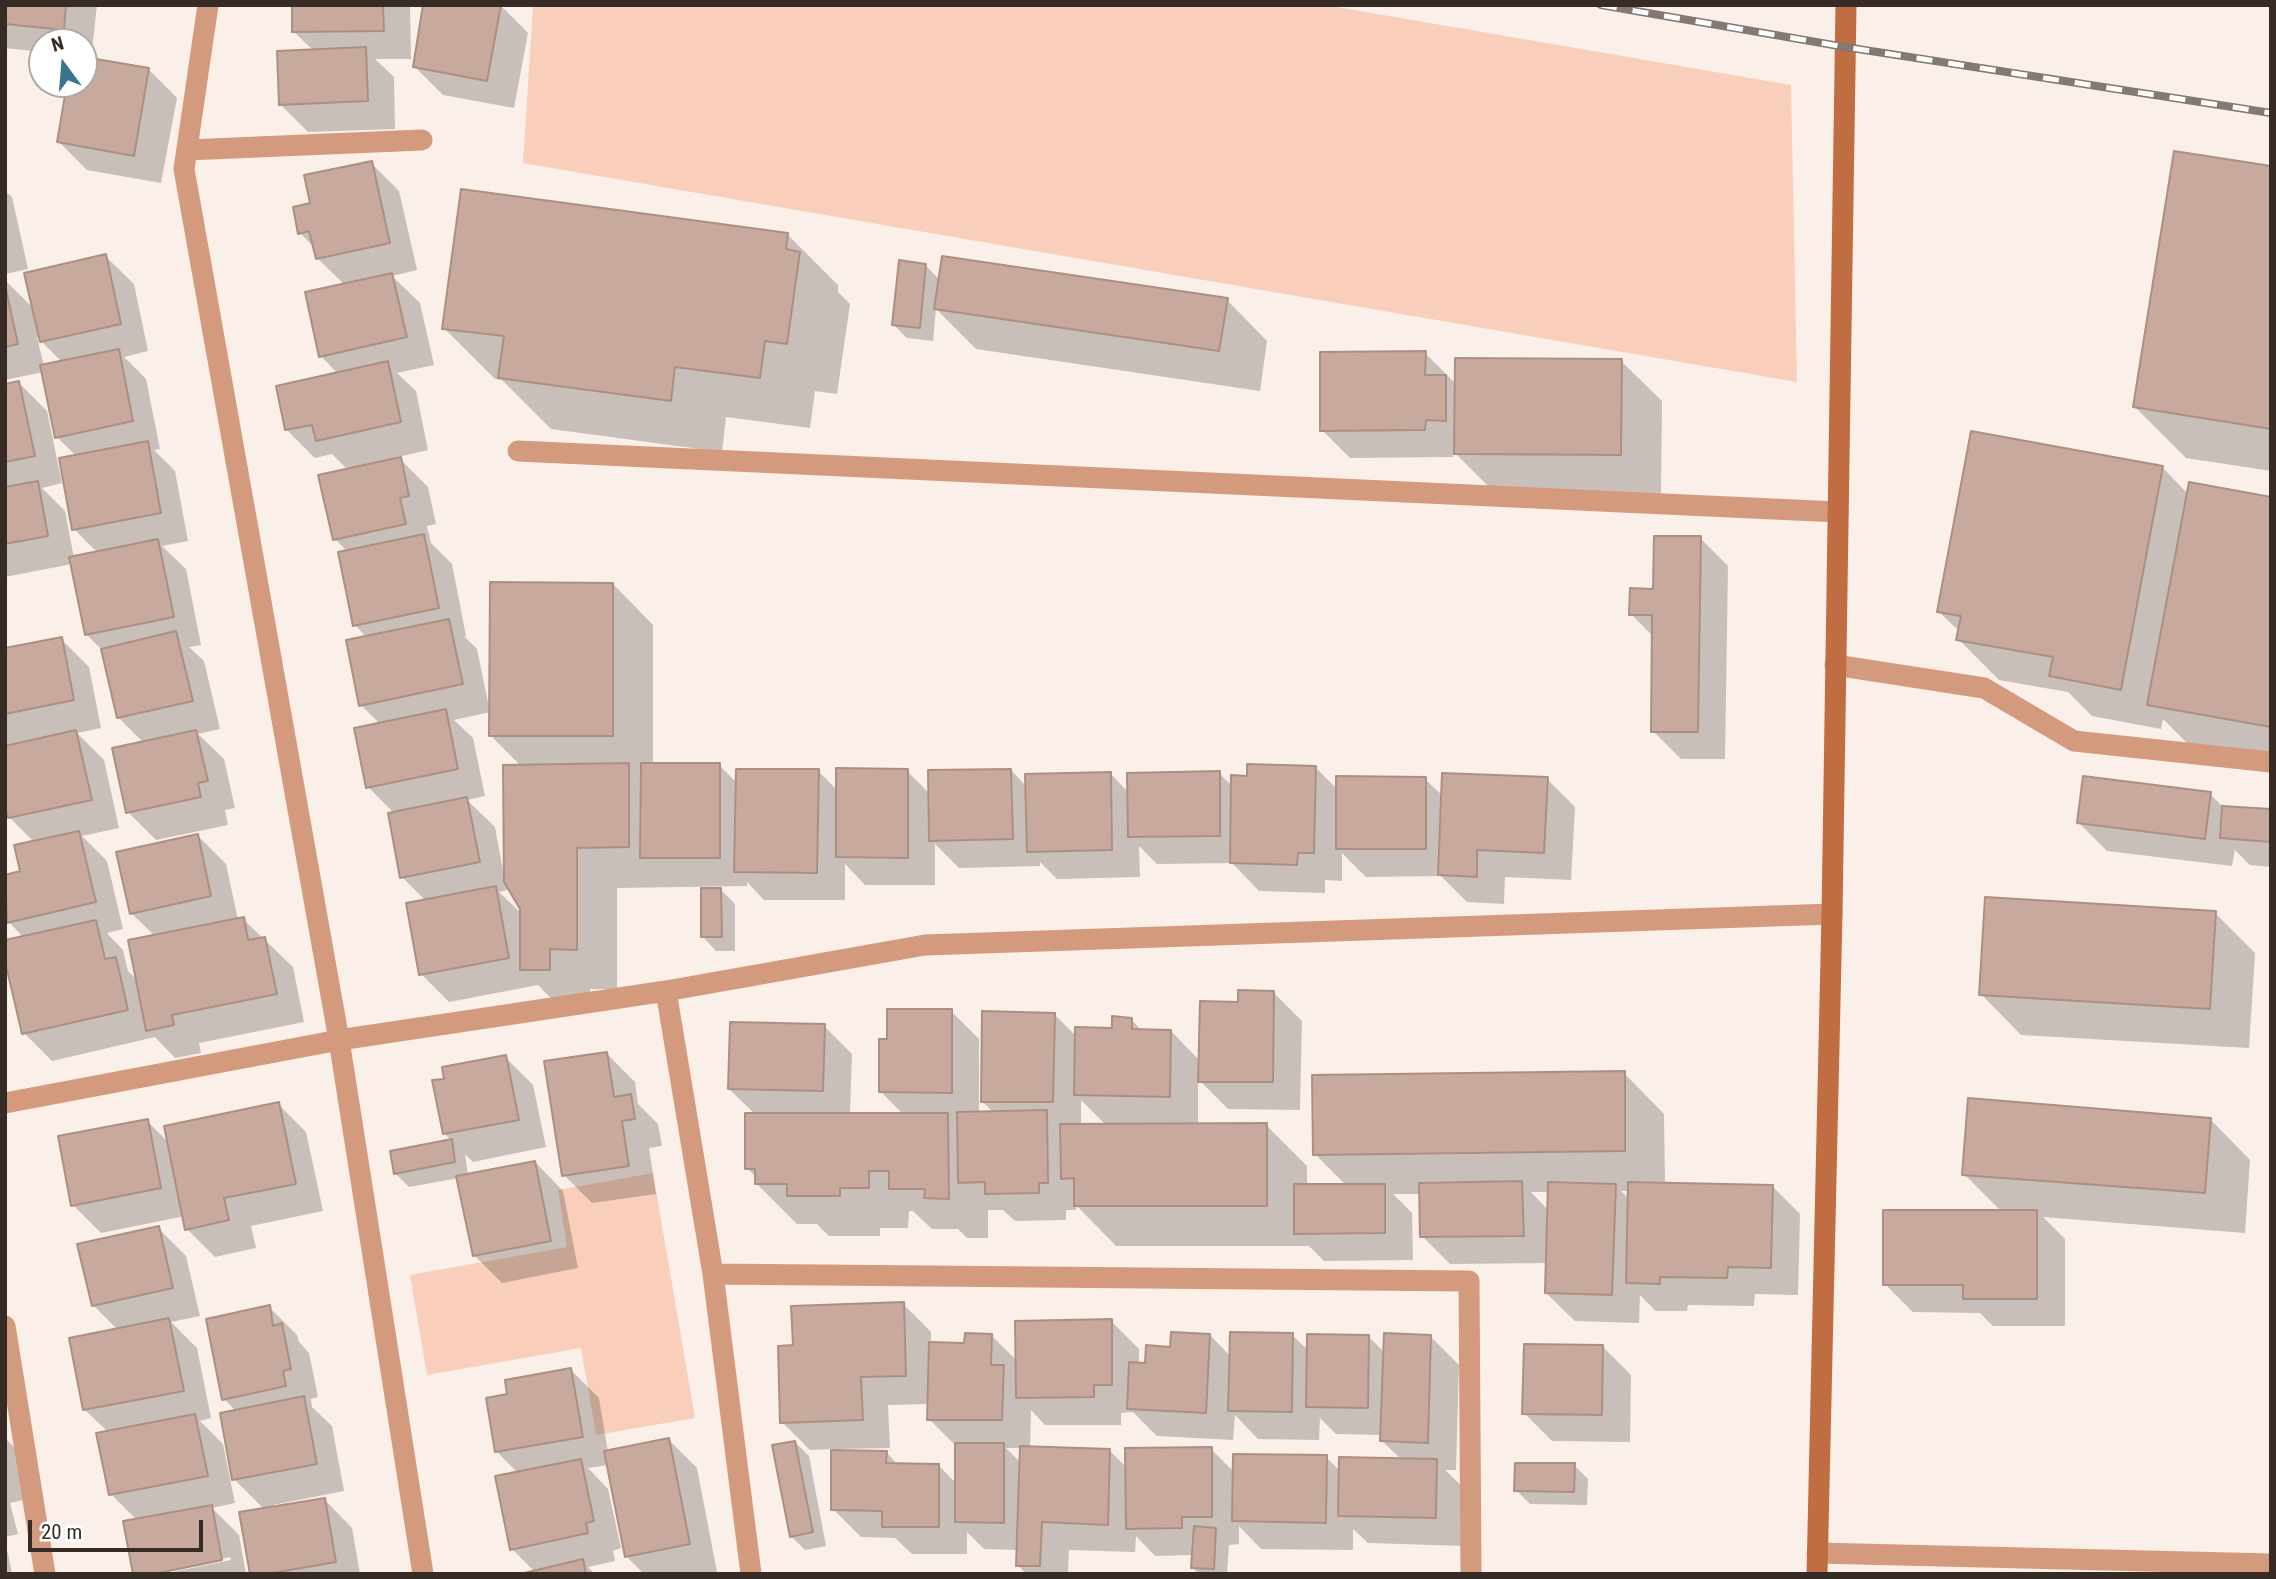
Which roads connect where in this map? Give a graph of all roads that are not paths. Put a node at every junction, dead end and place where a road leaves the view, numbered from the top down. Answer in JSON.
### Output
{"nodes":[{"id":1,"x":208,"y":5,"type":"edge"},
{"id":2,"x":1846,"y":5,"type":"edge"},
{"id":3,"x":422,"y":139,"type":"dead end"},
{"id":4,"x":187,"y":150,"type":"junction"},
{"id":5,"x":518,"y":451,"type":"dead end"},
{"id":6,"x":1838,"y":512,"type":"junction"},
{"id":7,"x":1835,"y":665,"type":"junction"},
{"id":8,"x":2271,"y":762,"type":"edge"},
{"id":9,"x":1832,"y":914,"type":"junction"},
{"id":10,"x":666,"y":991,"type":"junction"},
{"id":11,"x":339,"y":1040,"type":"junction"},
{"id":12,"x":5,"y":1103,"type":"edge"},
{"id":13,"x":713,"y":1274,"type":"junction"},
{"id":14,"x":5,"y":1326,"type":"edge"},
{"id":15,"x":1817,"y":1564,"type":"edge"},
{"id":16,"x":2271,"y":1564,"type":"edge"},
{"id":17,"x":45,"y":1574,"type":"edge"},
{"id":18,"x":423,"y":1574,"type":"edge"},
{"id":19,"x":751,"y":1574,"type":"edge"},
{"id":20,"x":1471,"y":1574,"type":"edge"}],
"edges":[{"from":1,"to":4,"type":"street"},
{"from":2,"to":6,"type":"street"},
{"from":3,"to":4,"type":"street"},
{"from":4,"to":11,"type":"street"},
{"from":5,"to":6,"type":"street"},
{"from":6,"to":7,"type":"street"},
{"from":7,"to":8,"type":"street"},
{"from":7,"to":9,"type":"street"},
{"from":9,"to":10,"type":"street"},
{"from":9,"to":15,"type":"street"},
{"from":10,"to":11,"type":"street"},
{"from":10,"to":13,"type":"street"},
{"from":11,"to":12,"type":"street"},
{"from":11,"to":18,"type":"street"},
{"from":13,"to":19,"type":"street"},
{"from":13,"to":20,"type":"street"},
{"from":14,"to":17,"type":"street"},
{"from":15,"to":16,"type":"street"}]}
